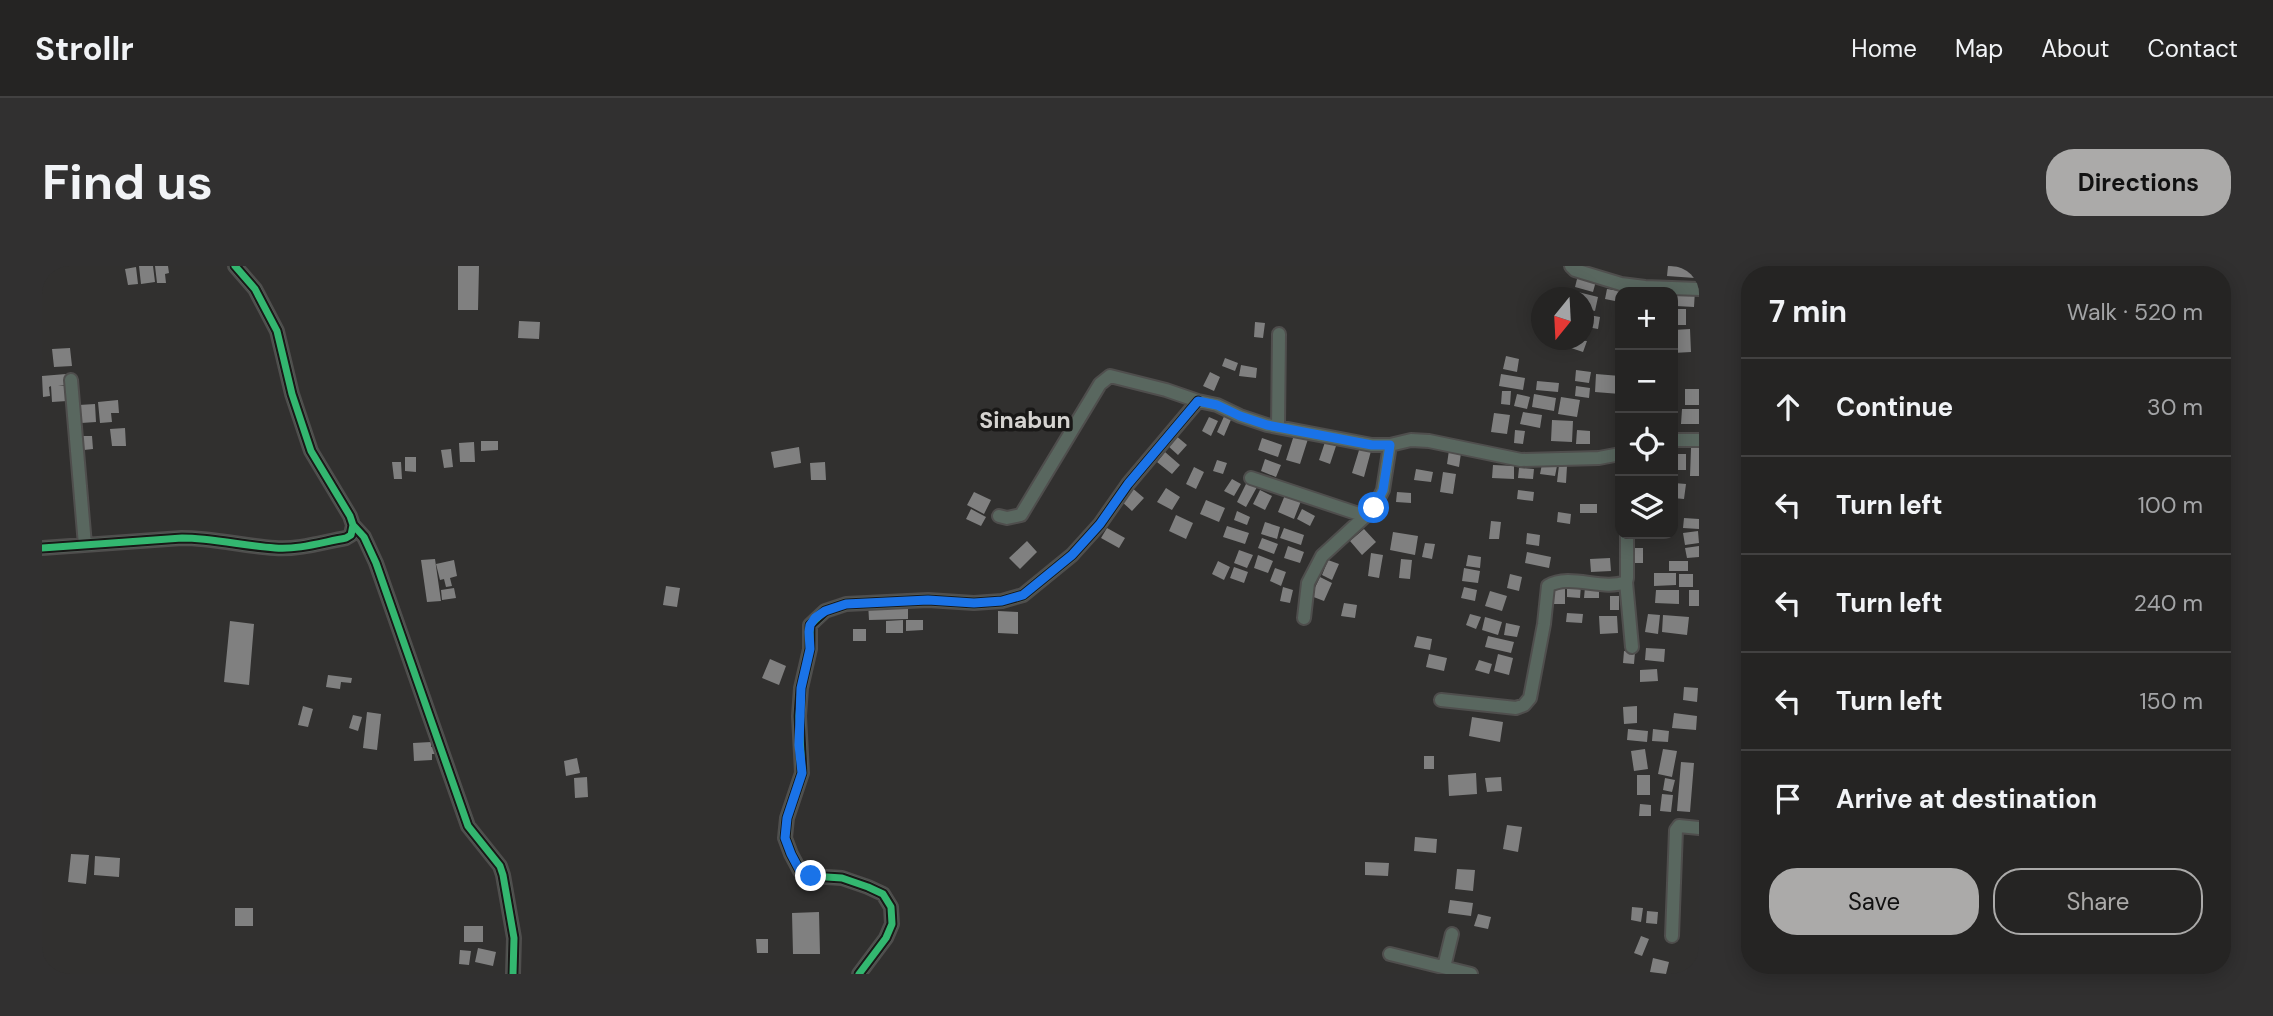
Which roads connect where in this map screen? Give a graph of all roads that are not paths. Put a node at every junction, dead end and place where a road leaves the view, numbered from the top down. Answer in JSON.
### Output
{"nodes":[{"id":1,"x":236,"y":266,"type":"edge"},
{"id":2,"x":1571,"y":266,"type":"edge"},
{"id":3,"x":1699,"y":289,"type":"edge"},
{"id":4,"x":1279,"y":334,"type":"dead end"},
{"id":5,"x":71,"y":380,"type":"dead end"},
{"id":6,"x":1198,"y":401,"type":"junction"},
{"id":7,"x":1278,"y":426,"type":"junction"},
{"id":8,"x":1678,"y":440,"type":"edge"},
{"id":9,"x":1699,"y":440,"type":"edge"},
{"id":10,"x":1390,"y":445,"type":"junction"},
{"id":11,"x":1615,"y":455,"type":"edge"},
{"id":12,"x":1251,"y":478,"type":"dead end"},
{"id":13,"x":999,"y":516,"type":"dead end"},
{"id":14,"x":1365,"y":516,"type":"junction"},
{"id":15,"x":353,"y":525,"type":"junction"},
{"id":16,"x":1627,"y":539,"type":"edge"},
{"id":17,"x":85,"y":545,"type":"junction"},
{"id":18,"x":42,"y":548,"type":"edge"},
{"id":19,"x":1626,"y":582,"type":"junction"},
{"id":20,"x":1304,"y":618,"type":"dead end"},
{"id":21,"x":1632,"y":648,"type":"dead end"},
{"id":22,"x":1441,"y":701,"type":"dead end"},
{"id":23,"x":1699,"y":828,"type":"edge"},
{"id":24,"x":1452,"y":934,"type":"dead end"},
{"id":25,"x":1672,"y":936,"type":"dead end"},
{"id":26,"x":1390,"y":954,"type":"dead end"},
{"id":27,"x":1444,"y":967,"type":"junction"},
{"id":28,"x":513,"y":974,"type":"edge"},
{"id":29,"x":859,"y":974,"type":"edge"},
{"id":30,"x":1471,"y":974,"type":"edge"}],
"edges":[{"from":1,"to":15,"type":"street"},
{"from":2,"to":3,"type":"street"},
{"from":4,"to":7,"type":"street"},
{"from":5,"to":17,"type":"street"},
{"from":6,"to":7,"type":"street"},
{"from":6,"to":13,"type":"street"},
{"from":6,"to":29,"type":"street"},
{"from":7,"to":10,"type":"street"},
{"from":8,"to":9,"type":"street"},
{"from":10,"to":11,"type":"street"},
{"from":10,"to":14,"type":"street"},
{"from":12,"to":14,"type":"street"},
{"from":14,"to":20,"type":"street"},
{"from":15,"to":17,"type":"street"},
{"from":15,"to":28,"type":"street"},
{"from":16,"to":19,"type":"street"},
{"from":17,"to":18,"type":"street"},
{"from":19,"to":21,"type":"street"},
{"from":19,"to":22,"type":"street"},
{"from":23,"to":25,"type":"street"},
{"from":24,"to":27,"type":"street"},
{"from":26,"to":27,"type":"street"},
{"from":27,"to":30,"type":"street"}]}
